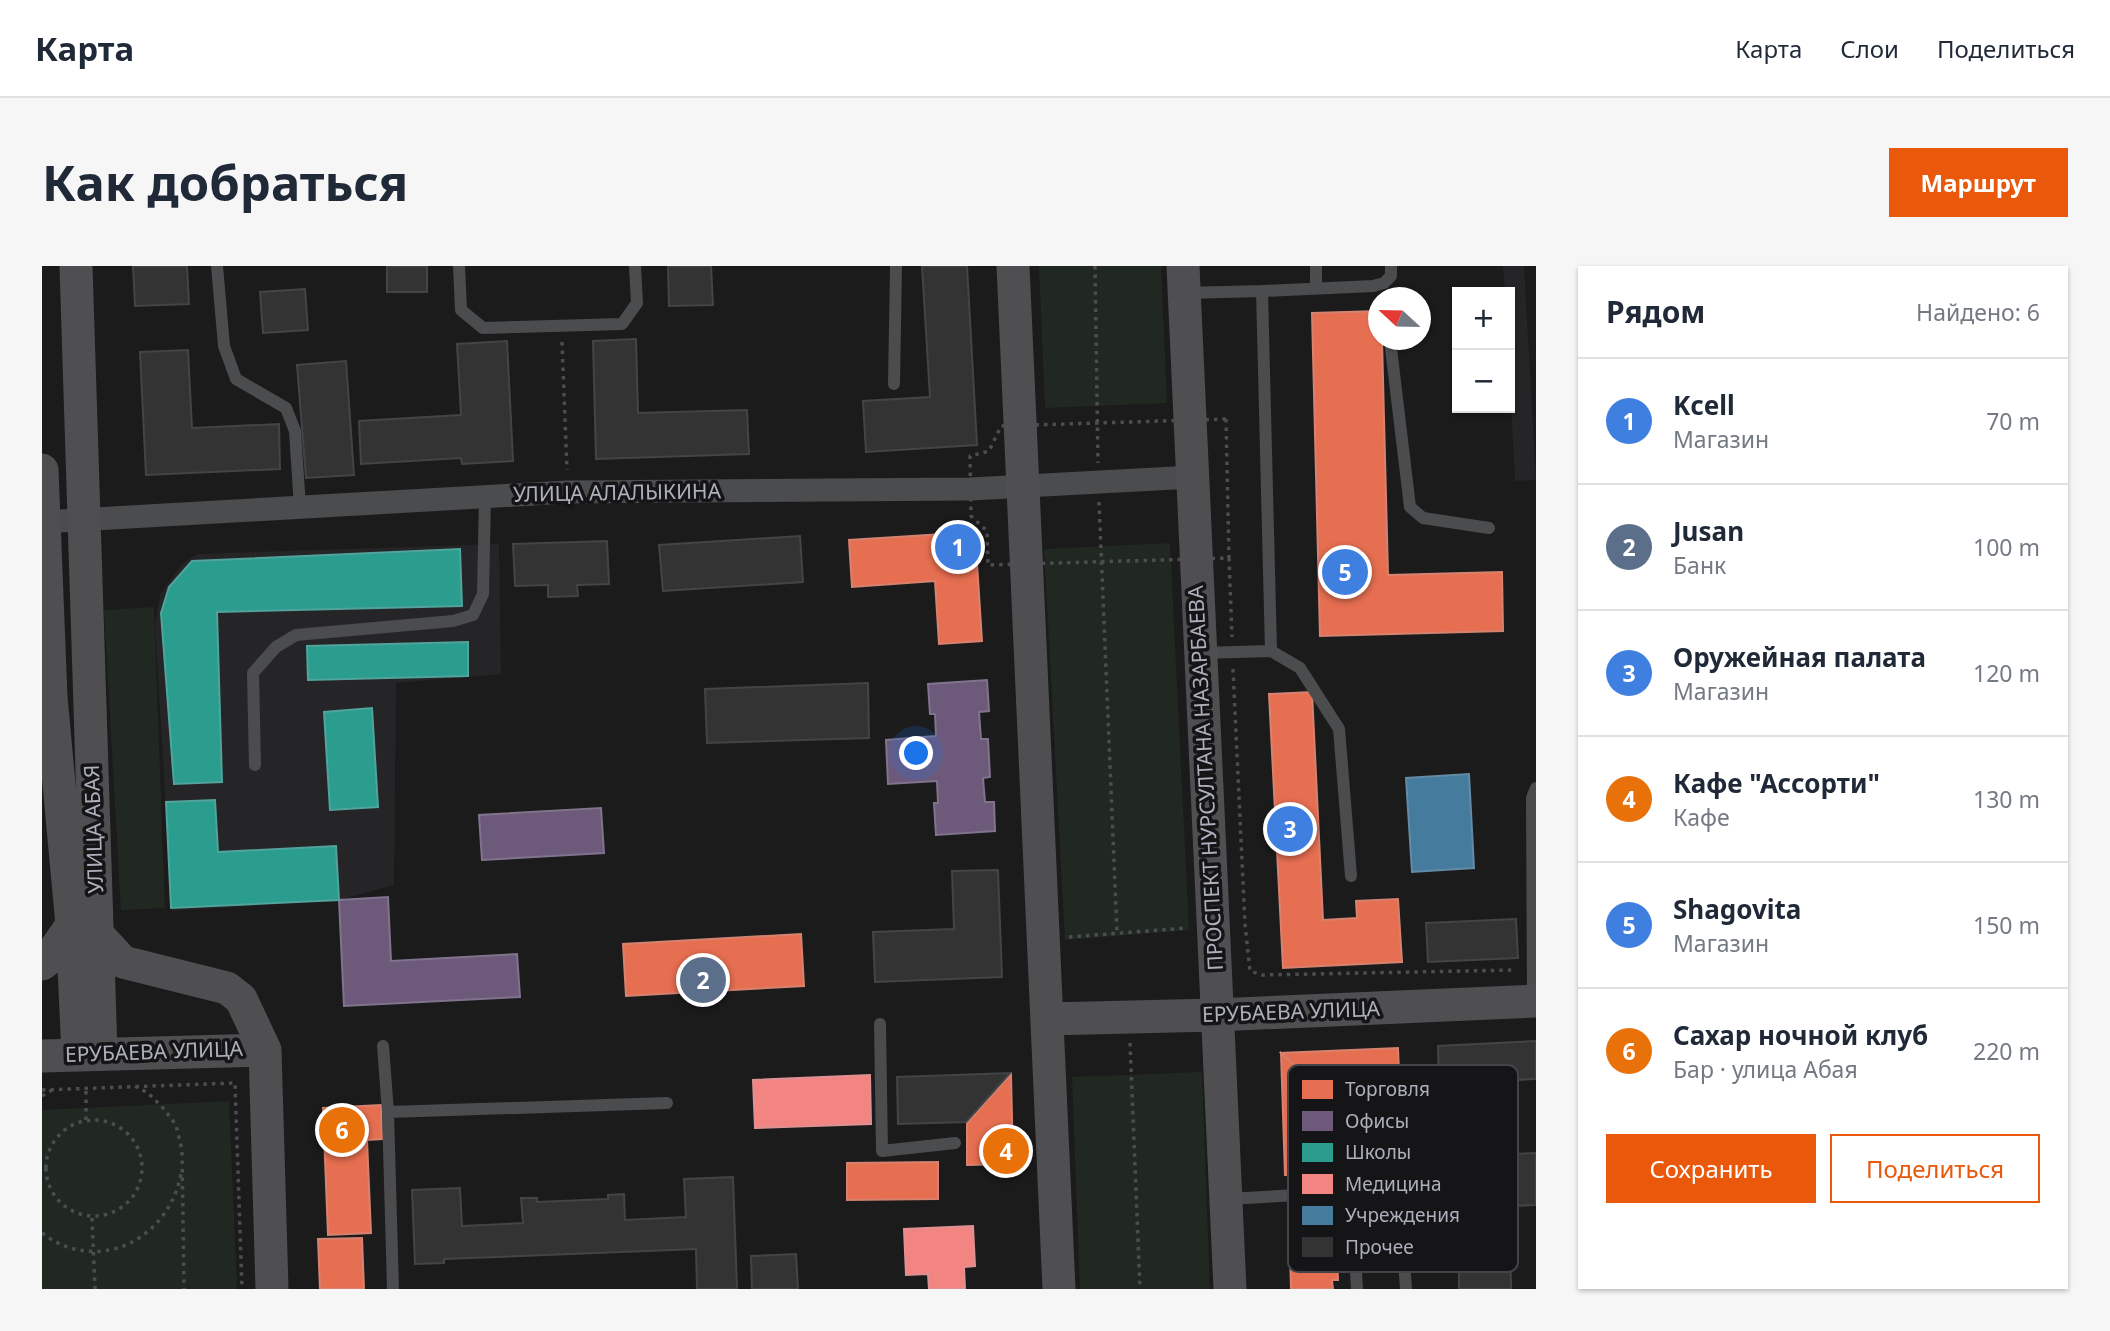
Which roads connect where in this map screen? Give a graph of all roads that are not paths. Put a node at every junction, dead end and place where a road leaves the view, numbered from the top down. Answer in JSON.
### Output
{"nodes":[{"id":1,"x":76,"y":266,"type":"edge"},
{"id":2,"x":217,"y":266,"type":"edge"},
{"id":3,"x":459,"y":266,"type":"edge"},
{"id":4,"x":635,"y":266,"type":"edge"},
{"id":5,"x":896,"y":266,"type":"edge"},
{"id":6,"x":1013,"y":266,"type":"edge"},
{"id":7,"x":1316,"y":266,"type":"edge"},
{"id":8,"x":1391,"y":266,"type":"edge"},
{"id":9,"x":1183,"y":279,"type":"edge"},
{"id":10,"x":1384,"y":283,"type":"junction"},
{"id":11,"x":1385,"y":287,"type":"edge"},
{"id":12,"x":1316,"y":289,"type":"junction"},
{"id":13,"x":1262,"y":291,"type":"junction"},
{"id":14,"x":1392,"y":350,"type":"edge"},
{"id":15,"x":894,"y":384,"type":"dead end"},
{"id":16,"x":42,"y":470,"type":"edge"},
{"id":17,"x":1193,"y":477,"type":"junction"},
{"id":18,"x":1021,"y":486,"type":"junction"},
{"id":19,"x":485,"y":496,"type":"junction"},
{"id":20,"x":300,"y":507,"type":"junction"},
{"id":21,"x":85,"y":519,"type":"junction"},
{"id":22,"x":43,"y":522,"type":"edge"},
{"id":23,"x":1489,"y":528,"type":"dead end"},
{"id":24,"x":1271,"y":651,"type":"junction"},
{"id":25,"x":1217,"y":652,"type":"junction"},
{"id":26,"x":49,"y":756,"type":"edge"},
{"id":27,"x":256,"y":765,"type":"dead end"},
{"id":28,"x":1536,"y":788,"type":"edge"},
{"id":29,"x":1351,"y":876,"type":"dead end"},
{"id":30,"x":85,"y":930,"type":"junction"},
{"id":31,"x":42,"y":964,"type":"edge"},
{"id":32,"x":1534,"y":990,"type":"edge"},
{"id":33,"x":1216,"y":1015,"type":"junction"},
{"id":34,"x":1046,"y":1019,"type":"junction"},
{"id":35,"x":880,"y":1024,"type":"dead end"},
{"id":36,"x":383,"y":1046,"type":"dead end"},
{"id":37,"x":265,"y":1050,"type":"junction"},
{"id":38,"x":90,"y":1053,"type":"junction"},
{"id":39,"x":42,"y":1056,"type":"edge"},
{"id":40,"x":667,"y":1103,"type":"dead end"},
{"id":41,"x":388,"y":1112,"type":"junction"},
{"id":42,"x":955,"y":1143,"type":"dead end"},
{"id":43,"x":1288,"y":1196,"type":"edge"},
{"id":44,"x":1226,"y":1199,"type":"junction"},
{"id":45,"x":272,"y":1289,"type":"edge"},
{"id":46,"x":393,"y":1289,"type":"edge"},
{"id":47,"x":1059,"y":1289,"type":"edge"},
{"id":48,"x":1230,"y":1289,"type":"edge"}],
"edges":[{"from":1,"to":21,"type":"main road","name":"УЛИЦА АБАЯ"},
{"from":2,"to":20,"type":"lane"},
{"from":3,"to":4,"type":"lane"},
{"from":5,"to":15,"type":"lane"},
{"from":6,"to":18,"type":"main road"},
{"from":7,"to":12,"type":"lane"},
{"from":8,"to":10,"type":"lane"},
{"from":9,"to":13,"type":"lane"},
{"from":9,"to":17,"type":"main road","name":"ПРОСПЕКТ НУРСУЛТАНА НАЗАРБАЕВА"},
{"from":10,"to":11,"type":"lane"},
{"from":10,"to":12,"type":"lane"},
{"from":12,"to":13,"type":"lane"},
{"from":13,"to":24,"type":"lane"},
{"from":14,"to":23,"type":"lane"},
{"from":16,"to":22,"type":"main road","name":"УЛИЦА АБАЯ"},
{"from":17,"to":18,"type":"street","name":"УЛИЦА АЛАЛЫКИНА"},
{"from":17,"to":25,"type":"main road","name":"ПРОСПЕКТ НУРСУЛТАНА НАЗАРБАЕВА"},
{"from":18,"to":19,"type":"street","name":"УЛИЦА АЛАЛЫКИНА"},
{"from":18,"to":34,"type":"main road"},
{"from":19,"to":20,"type":"street","name":"УЛИЦА АЛАЛЫКИНА"},
{"from":19,"to":27,"type":"lane"},
{"from":20,"to":21,"type":"street","name":"УЛИЦА АЛАЛЫКИНА"},
{"from":21,"to":22,"type":"street","name":"УЛИЦА АЛАЛЫКИНА"},
{"from":21,"to":30,"type":"main road","name":"УЛИЦА АБАЯ"},
{"from":22,"to":26,"type":"main road","name":"УЛИЦА АБАЯ"},
{"from":24,"to":25,"type":"lane"},
{"from":24,"to":29,"type":"lane"},
{"from":25,"to":33,"type":"main road","name":"ПРОСПЕКТ НУРСУЛТАНА НАЗАРБАЕВА"},
{"from":26,"to":30,"type":"main road","name":"УЛИЦА АБАЯ"},
{"from":28,"to":32,"type":"lane"},
{"from":30,"to":31,"type":"main road"},
{"from":30,"to":37,"type":"main road"},
{"from":30,"to":38,"type":"main road"},
{"from":32,"to":33,"type":"main road","name":"ЕРУБАЕВА УЛИЦА"},
{"from":33,"to":34,"type":"main road","name":"ЕРУБАЕВА УЛИЦА"},
{"from":33,"to":44,"type":"main road","name":"ПРОСПЕКТ НУРСУЛТАНА НАЗАРБАЕВА"},
{"from":34,"to":47,"type":"main road"},
{"from":35,"to":42,"type":"lane"},
{"from":36,"to":41,"type":"lane"},
{"from":37,"to":38,"type":"main road","name":"ЕРУБАЕВА УЛИЦА"},
{"from":37,"to":45,"type":"main road"},
{"from":38,"to":39,"type":"main road","name":"ЕРУБАЕВА УЛИЦА"},
{"from":40,"to":41,"type":"lane"},
{"from":41,"to":46,"type":"lane"},
{"from":43,"to":44,"type":"lane"},
{"from":44,"to":48,"type":"main road","name":"ПРОСПЕКТ НУРСУЛТАНА НАЗАРБАЕВА"}]}
